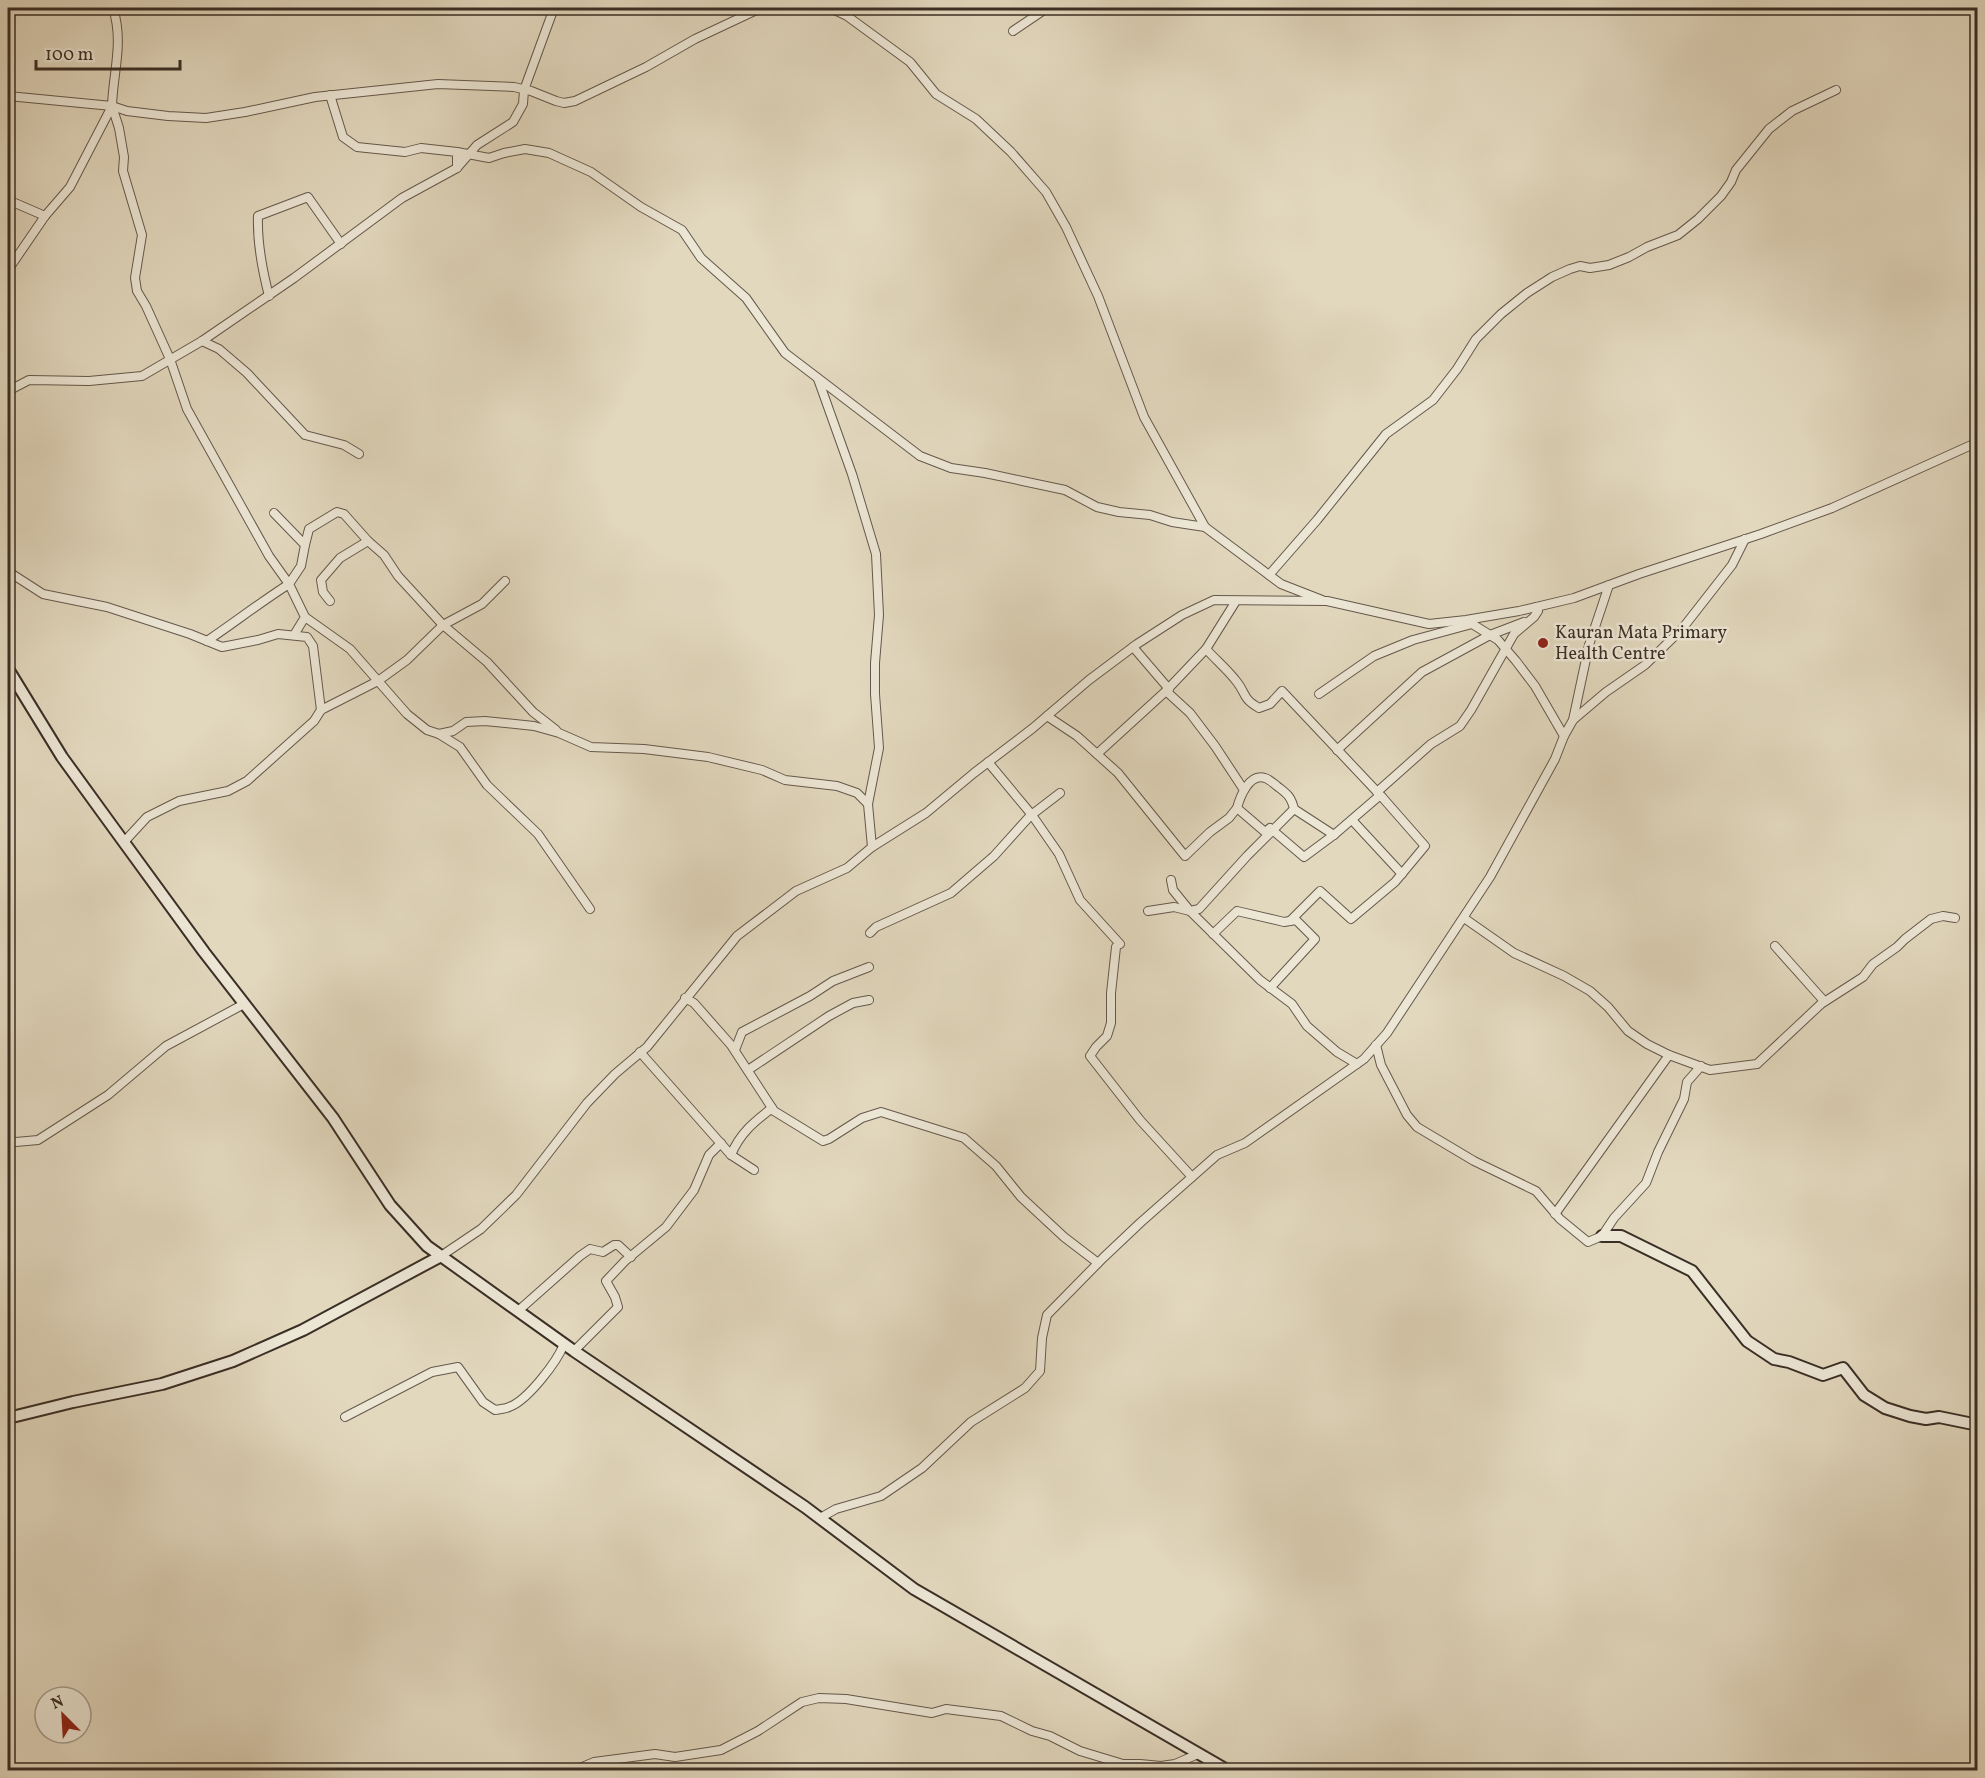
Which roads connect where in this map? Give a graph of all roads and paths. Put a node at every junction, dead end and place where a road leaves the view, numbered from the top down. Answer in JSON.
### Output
{"nodes":[{"id":1,"x":113,"y":8,"type":"edge"},
{"id":2,"x":554,"y":8,"type":"edge"},
{"id":3,"x":761,"y":8,"type":"edge"},
{"id":4,"x":830,"y":8,"type":"edge"},
{"id":5,"x":1047,"y":8,"type":"edge"},
{"id":6,"x":1013,"y":31,"type":"dead end"},
{"id":7,"x":524,"y":90,"type":"junction"},
{"id":8,"x":1836,"y":90,"type":"dead end"},
{"id":9,"x":330,"y":95,"type":"junction"},
{"id":10,"x":8,"y":96,"type":"edge"},
{"id":11,"x":112,"y":106,"type":"junction"},
{"id":12,"x":457,"y":152,"type":"junction"},
{"id":13,"x":469,"y":155,"type":"junction"},
{"id":14,"x":458,"y":168,"type":"junction"},
{"id":15,"x":8,"y":200,"type":"edge"},
{"id":16,"x":45,"y":216,"type":"junction"},
{"id":17,"x":341,"y":244,"type":"junction"},
{"id":18,"x":8,"y":270,"type":"edge"},
{"id":19,"x":269,"y":296,"type":"junction"},
{"id":20,"x":202,"y":341,"type":"junction"},
{"id":21,"x":170,"y":359,"type":"junction"},
{"id":22,"x":818,"y":378,"type":"junction"},
{"id":23,"x":8,"y":391,"type":"edge"},
{"id":24,"x":1977,"y":441,"type":"edge"},
{"id":25,"x":359,"y":454,"type":"dead end"},
{"id":26,"x":274,"y":513,"type":"dead end"},
{"id":27,"x":1205,"y":526,"type":"junction"},
{"id":28,"x":1746,"y":539,"type":"junction"},
{"id":29,"x":368,"y":541,"type":"junction"},
{"id":30,"x":306,"y":545,"type":"junction"},
{"id":31,"x":9,"y":572,"type":"edge"},
{"id":32,"x":1269,"y":575,"type":"junction"},
{"id":33,"x":505,"y":581,"type":"dead end"},
{"id":34,"x":289,"y":584,"type":"junction"},
{"id":35,"x":1610,"y":585,"type":"junction"},
{"id":36,"x":330,"y":600,"type":"dead end"},
{"id":37,"x":1236,"y":601,"type":"junction"},
{"id":38,"x":1327,"y":602,"type":"junction"},
{"id":39,"x":1536,"y":607,"type":"junction"},
{"id":40,"x":305,"y":617,"type":"junction"},
{"id":41,"x":1530,"y":620,"type":"junction"},
{"id":42,"x":1469,"y":622,"type":"junction"},
{"id":43,"x":443,"y":625,"type":"junction"},
{"id":44,"x":294,"y":635,"type":"junction"},
{"id":45,"x":1490,"y":635,"type":"junction"},
{"id":46,"x":207,"y":641,"type":"junction"},
{"id":47,"x":1133,"y":647,"type":"junction"},
{"id":48,"x":1206,"y":648,"type":"junction"},
{"id":49,"x":1505,"y":649,"type":"junction"},
{"id":50,"x":8,"y":669,"type":"edge"},
{"id":51,"x":378,"y":681,"type":"junction"},
{"id":52,"x":1167,"y":690,"type":"junction"},
{"id":53,"x":1318,"y":694,"type":"dead end"},
{"id":54,"x":321,"y":710,"type":"junction"},
{"id":55,"x":1047,"y":716,"type":"junction"},
{"id":56,"x":1573,"y":720,"type":"junction"},
{"id":57,"x":559,"y":733,"type":"junction"},
{"id":58,"x":439,"y":734,"type":"junction"},
{"id":59,"x":1564,"y":736,"type":"junction"},
{"id":60,"x":1336,"y":750,"type":"junction"},
{"id":61,"x":1097,"y":754,"type":"junction"},
{"id":62,"x":988,"y":762,"type":"junction"},
{"id":63,"x":1244,"y":790,"type":"junction"},
{"id":64,"x":1060,"y":792,"type":"dead end"},
{"id":65,"x":1379,"y":794,"type":"junction"},
{"id":66,"x":868,"y":804,"type":"junction"},
{"id":67,"x":1238,"y":808,"type":"junction"},
{"id":68,"x":1294,"y":809,"type":"junction"},
{"id":69,"x":1032,"y":815,"type":"junction"},
{"id":70,"x":1352,"y":820,"type":"junction"},
{"id":71,"x":1272,"y":830,"type":"junction"},
{"id":72,"x":1334,"y":835,"type":"junction"},
{"id":73,"x":124,"y":842,"type":"junction"},
{"id":74,"x":872,"y":847,"type":"junction"},
{"id":75,"x":1402,"y":874,"type":"junction"},
{"id":76,"x":1171,"y":880,"type":"dead end"},
{"id":77,"x":590,"y":909,"type":"dead end"},
{"id":78,"x":1149,"y":911,"type":"dead end"},
{"id":79,"x":1190,"y":911,"type":"junction"},
{"id":80,"x":1464,"y":918,"type":"junction"},
{"id":81,"x":1955,"y":918,"type":"dead end"},
{"id":82,"x":1290,"y":921,"type":"junction"},
{"id":83,"x":870,"y":933,"type":"dead end"},
{"id":84,"x":1213,"y":934,"type":"junction"},
{"id":85,"x":1775,"y":946,"type":"dead end"},
{"id":86,"x":869,"y":966,"type":"dead end"},
{"id":87,"x":1270,"y":988,"type":"junction"},
{"id":88,"x":685,"y":998,"type":"junction"},
{"id":89,"x":869,"y":1000,"type":"dead end"},
{"id":90,"x":1824,"y":1001,"type":"junction"},
{"id":91,"x":243,"y":1004,"type":"junction"},
{"id":92,"x":1376,"y":1045,"type":"junction"},
{"id":93,"x":735,"y":1050,"type":"junction"},
{"id":94,"x":640,"y":1052,"type":"junction"},
{"id":95,"x":1668,"y":1055,"type":"junction"},
{"id":96,"x":1357,"y":1064,"type":"junction"},
{"id":97,"x":1701,"y":1066,"type":"junction"},
{"id":98,"x":748,"y":1070,"type":"junction"},
{"id":99,"x":772,"y":1108,"type":"junction"},
{"id":100,"x":8,"y":1141,"type":"edge"},
{"id":101,"x":721,"y":1143,"type":"junction"},
{"id":102,"x":731,"y":1155,"type":"junction"},
{"id":103,"x":754,"y":1170,"type":"dead end"},
{"id":104,"x":1192,"y":1177,"type":"junction"},
{"id":105,"x":1555,"y":1214,"type":"junction"},
{"id":106,"x":1602,"y":1236,"type":"junction"},
{"id":107,"x":441,"y":1256,"type":"junction"},
{"id":108,"x":631,"y":1257,"type":"junction"},
{"id":109,"x":1098,"y":1263,"type":"junction"},
{"id":110,"x":518,"y":1311,"type":"junction"},
{"id":111,"x":564,"y":1344,"type":"junction"},
{"id":112,"x":574,"y":1351,"type":"junction"},
{"id":113,"x":345,"y":1417,"type":"dead end"},
{"id":114,"x":8,"y":1418,"type":"edge"},
{"id":115,"x":1977,"y":1425,"type":"edge"},
{"id":116,"x":820,"y":1518,"type":"junction"},
{"id":117,"x":1198,"y":1754,"type":"junction"},
{"id":118,"x":575,"y":1770,"type":"edge"},
{"id":119,"x":1227,"y":1770,"type":"edge"}],
"edges":[{"from":1,"to":11,"type":"street"},
{"from":2,"to":7,"type":"street"},
{"from":3,"to":7,"type":"street"},
{"from":4,"to":27,"type":"street"},
{"from":5,"to":6,"type":"street"},
{"from":7,"to":9,"type":"street"},
{"from":7,"to":13,"type":"street"},
{"from":8,"to":32,"type":"street"},
{"from":9,"to":11,"type":"street"},
{"from":9,"to":12,"type":"street"},
{"from":10,"to":11,"type":"street"},
{"from":11,"to":16,"type":"street"},
{"from":11,"to":21,"type":"street"},
{"from":12,"to":13,"type":"street"},
{"from":12,"to":14,"type":"street"},
{"from":13,"to":14,"type":"street"},
{"from":13,"to":22,"type":"street"},
{"from":14,"to":17,"type":"street"},
{"from":15,"to":16,"type":"street"},
{"from":16,"to":18,"type":"street"},
{"from":17,"to":19,"type":"street"},
{"from":17,"to":19,"type":"street"},
{"from":19,"to":20,"type":"street"},
{"from":20,"to":21,"type":"street"},
{"from":20,"to":25,"type":"street"},
{"from":21,"to":23,"type":"street"},
{"from":21,"to":34,"type":"street"},
{"from":22,"to":27,"type":"street"},
{"from":22,"to":66,"type":"street"},
{"from":24,"to":28,"type":"street"},
{"from":26,"to":30,"type":"street"},
{"from":27,"to":32,"type":"street"},
{"from":28,"to":35,"type":"street"},
{"from":28,"to":56,"type":"street"},
{"from":29,"to":30,"type":"street"},
{"from":29,"to":36,"type":"street"},
{"from":29,"to":43,"type":"street"},
{"from":30,"to":34,"type":"street"},
{"from":31,"to":46,"type":"street"},
{"from":32,"to":38,"type":"street"},
{"from":33,"to":43,"type":"street"},
{"from":34,"to":40,"type":"street"},
{"from":34,"to":46,"type":"street"},
{"from":35,"to":39,"type":"street"},
{"from":35,"to":56,"type":"street"},
{"from":37,"to":38,"type":"street"},
{"from":37,"to":47,"type":"street"},
{"from":37,"to":48,"type":"street"},
{"from":38,"to":42,"type":"street"},
{"from":39,"to":41,"type":"street"},
{"from":39,"to":42,"type":"street"},
{"from":40,"to":44,"type":"street"},
{"from":40,"to":51,"type":"street"},
{"from":41,"to":45,"type":"street"},
{"from":41,"to":49,"type":"street"},
{"from":42,"to":45,"type":"street"},
{"from":42,"to":53,"type":"street"},
{"from":43,"to":51,"type":"street"},
{"from":43,"to":57,"type":"street"},
{"from":44,"to":46,"type":"street"},
{"from":44,"to":54,"type":"street"},
{"from":45,"to":49,"type":"street"},
{"from":45,"to":60,"type":"street"},
{"from":47,"to":52,"type":"street"},
{"from":47,"to":55,"type":"street"},
{"from":48,"to":52,"type":"street"},
{"from":48,"to":60,"type":"street"},
{"from":49,"to":59,"type":"street"},
{"from":49,"to":65,"type":"street"},
{"from":50,"to":73,"type":"street"},
{"from":51,"to":54,"type":"street"},
{"from":51,"to":58,"type":"street"},
{"from":52,"to":61,"type":"street"},
{"from":52,"to":63,"type":"street"},
{"from":54,"to":73,"type":"street"},
{"from":55,"to":61,"type":"street"},
{"from":55,"to":62,"type":"street"},
{"from":56,"to":59,"type":"street"},
{"from":57,"to":58,"type":"street"},
{"from":57,"to":66,"type":"street"},
{"from":58,"to":77,"type":"street"},
{"from":59,"to":80,"type":"street"},
{"from":60,"to":65,"type":"street"},
{"from":61,"to":67,"type":"street"},
{"from":62,"to":69,"type":"street"},
{"from":62,"to":74,"type":"street"},
{"from":63,"to":67,"type":"street"},
{"from":63,"to":68,"type":"street"},
{"from":64,"to":69,"type":"street"},
{"from":65,"to":70,"type":"street"},
{"from":65,"to":75,"type":"street"},
{"from":66,"to":74,"type":"street"},
{"from":67,"to":71,"type":"street"},
{"from":68,"to":71,"type":"street"},
{"from":68,"to":72,"type":"street"},
{"from":69,"to":83,"type":"street"},
{"from":69,"to":104,"type":"street"},
{"from":70,"to":72,"type":"street"},
{"from":70,"to":75,"type":"street"},
{"from":71,"to":72,"type":"street"},
{"from":71,"to":79,"type":"street"},
{"from":73,"to":91,"type":"street"},
{"from":74,"to":88,"type":"street"},
{"from":75,"to":82,"type":"street"},
{"from":76,"to":79,"type":"street"},
{"from":78,"to":79,"type":"street"},
{"from":79,"to":84,"type":"street"},
{"from":80,"to":92,"type":"street"},
{"from":80,"to":95,"type":"street"},
{"from":81,"to":90,"type":"street"},
{"from":82,"to":84,"type":"street"},
{"from":82,"to":87,"type":"street"},
{"from":84,"to":87,"type":"street"},
{"from":85,"to":90,"type":"street"},
{"from":86,"to":93,"type":"street"},
{"from":87,"to":96,"type":"street"},
{"from":88,"to":93,"type":"street"},
{"from":88,"to":94,"type":"street"},
{"from":89,"to":98,"type":"street"},
{"from":90,"to":97,"type":"street"},
{"from":91,"to":100,"type":"street"},
{"from":91,"to":107,"type":"street"},
{"from":92,"to":96,"type":"street"},
{"from":92,"to":105,"type":"street"},
{"from":93,"to":98,"type":"street"},
{"from":94,"to":101,"type":"street"},
{"from":94,"to":107,"type":"street"},
{"from":95,"to":97,"type":"street"},
{"from":95,"to":105,"type":"street"},
{"from":96,"to":104,"type":"street"},
{"from":97,"to":106,"type":"street"},
{"from":98,"to":99,"type":"street"},
{"from":99,"to":102,"type":"street"},
{"from":99,"to":109,"type":"street"},
{"from":101,"to":102,"type":"street"},
{"from":101,"to":108,"type":"street"},
{"from":102,"to":103,"type":"street"},
{"from":104,"to":109,"type":"street"},
{"from":105,"to":106,"type":"street"},
{"from":106,"to":115,"type":"street"},
{"from":107,"to":110,"type":"street"},
{"from":107,"to":114,"type":"street"},
{"from":108,"to":110,"type":"street"},
{"from":108,"to":112,"type":"street"},
{"from":109,"to":116,"type":"street"},
{"from":110,"to":111,"type":"street"},
{"from":111,"to":112,"type":"street"},
{"from":111,"to":113,"type":"street"},
{"from":112,"to":116,"type":"street"},
{"from":116,"to":117,"type":"street"},
{"from":117,"to":118,"type":"street"},
{"from":117,"to":119,"type":"street"}]}
